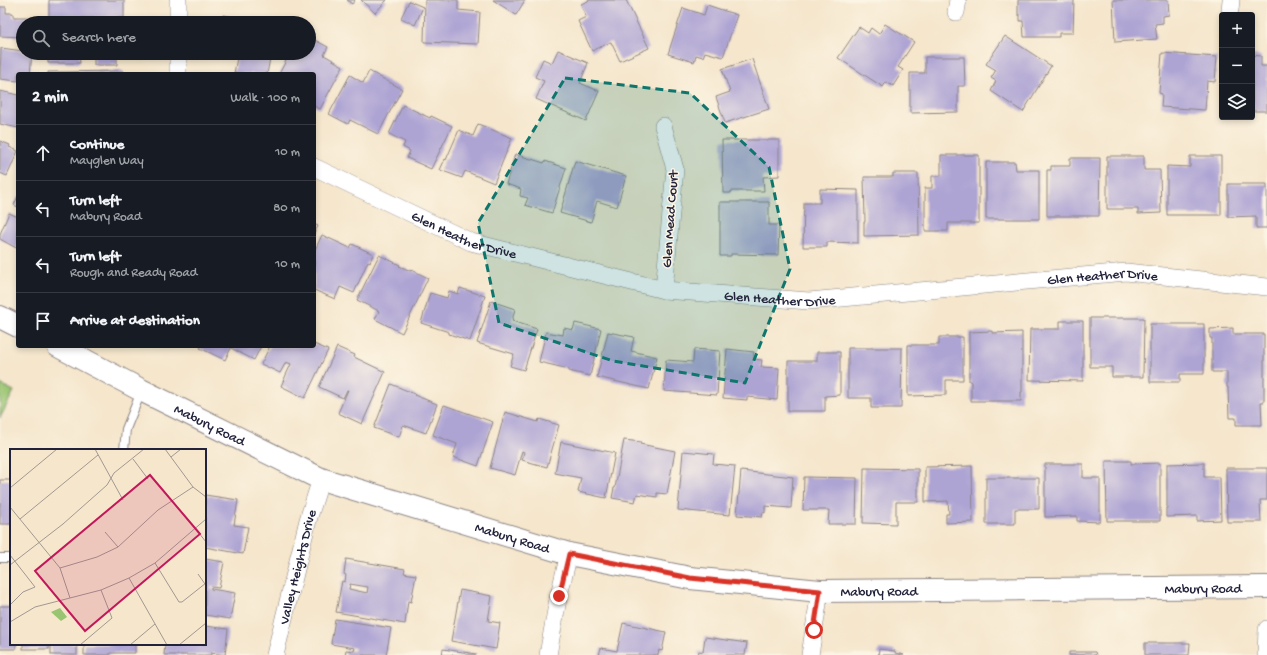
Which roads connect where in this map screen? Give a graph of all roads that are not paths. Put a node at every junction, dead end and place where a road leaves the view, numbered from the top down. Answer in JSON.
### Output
{"nodes":[{"id":1,"x":178,"y":0,"type":"edge"},
{"id":2,"x":178,"y":16,"type":"edge"},
{"id":3,"x":178,"y":60,"type":"edge"},
{"id":4,"x":178,"y":72,"type":"edge"},
{"id":5,"x":663,"y":126,"type":"dead end"},
{"id":6,"x":316,"y":168,"type":"edge"},
{"id":7,"x":1267,"y":287,"type":"edge"},
{"id":8,"x":664,"y":290,"type":"junction"},
{"id":9,"x":0,"y":317,"type":"edge"},
{"id":10,"x":16,"y":325,"type":"edge"},
{"id":11,"x":67,"y":348,"type":"edge"},
{"id":12,"x":81,"y":351,"type":"edge"},
{"id":13,"x":141,"y":390,"type":"junction"},
{"id":14,"x":124,"y":449,"type":"edge"},
{"id":15,"x":321,"y":479,"type":"junction"},
{"id":16,"x":569,"y":554,"type":"junction"},
{"id":17,"x":1267,"y":587,"type":"edge"},
{"id":18,"x":820,"y":591,"type":"junction"},
{"id":19,"x":1267,"y":629,"type":"edge"},
{"id":20,"x":275,"y":655,"type":"edge"},
{"id":21,"x":548,"y":655,"type":"edge"},
{"id":22,"x":810,"y":655,"type":"edge"},
{"id":23,"x":1266,"y":655,"type":"edge"}],
"edges":[{"from":1,"to":2,"type":"street"},
{"from":3,"to":4,"type":"street"},
{"from":5,"to":8,"type":"street","name":"Glen Mead Court"},
{"from":6,"to":8,"type":"street","name":"Glen Heather Drive"},
{"from":7,"to":8,"type":"street","name":"Glen Heather Drive"},
{"from":9,"to":10,"type":"main road"},
{"from":11,"to":12,"type":"main road","name":"Mabury Road"},
{"from":12,"to":13,"type":"main road","name":"Mabury Road"},
{"from":13,"to":14,"type":"lane"},
{"from":13,"to":15,"type":"main road","name":"Mabury Road"},
{"from":15,"to":16,"type":"main road","name":"Mabury Road"},
{"from":15,"to":20,"type":"street","name":"Valley Heights Drive"},
{"from":16,"to":18,"type":"main road","name":"Mabury Road"},
{"from":16,"to":21,"type":"street"},
{"from":17,"to":18,"type":"main road","name":"Mabury Road"},
{"from":18,"to":22,"type":"street"},
{"from":19,"to":23,"type":"street"}]}
